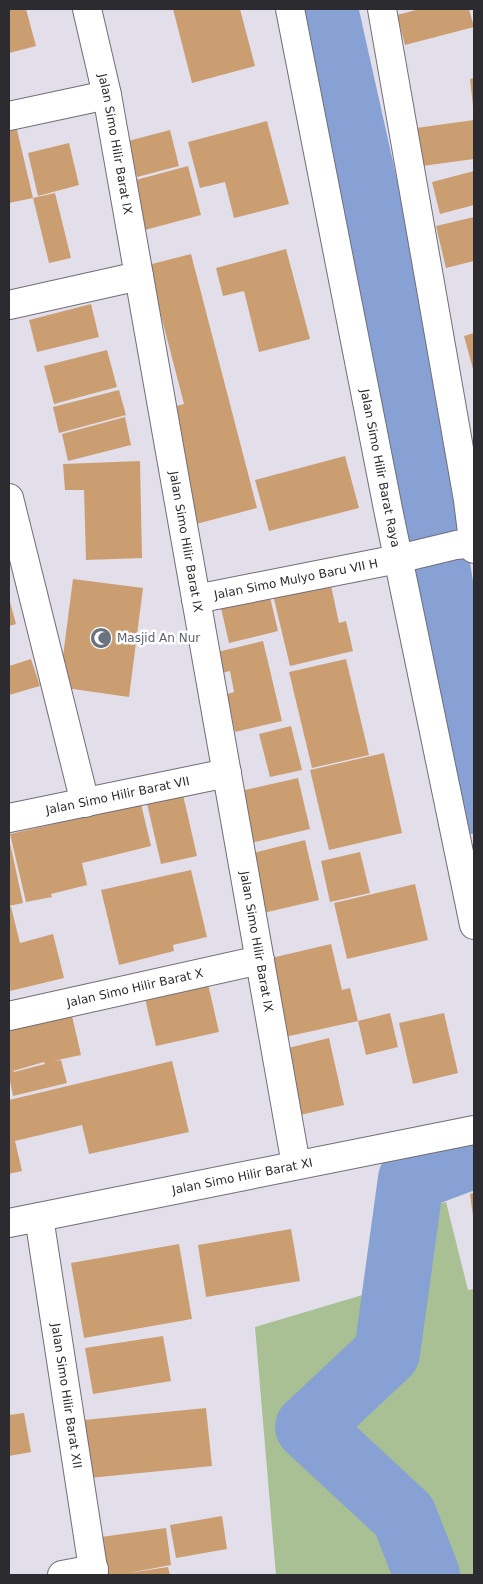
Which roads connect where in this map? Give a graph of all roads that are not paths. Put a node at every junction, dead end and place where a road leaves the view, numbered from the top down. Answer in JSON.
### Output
{"nodes":[{"id":1,"x":87,"y":9,"type":"edge"},
{"id":2,"x":290,"y":9,"type":"edge"},
{"id":3,"x":382,"y":9,"type":"edge"},
{"id":4,"x":107,"y":95,"type":"junction"},
{"id":5,"x":9,"y":116,"type":"edge"},
{"id":6,"x":139,"y":276,"type":"junction"},
{"id":7,"x":9,"y":305,"type":"edge"},
{"id":8,"x":9,"y":498,"type":"edge"},
{"id":9,"x":470,"y":545,"type":"edge"},
{"id":10,"x":406,"y":557,"type":"junction"},
{"id":11,"x":196,"y":598,"type":"junction"},
{"id":12,"x":227,"y":773,"type":"junction"},
{"id":13,"x":85,"y":803,"type":"junction"},
{"id":14,"x":9,"y":818,"type":"edge"},
{"id":15,"x":474,"y":925,"type":"edge"},
{"id":16,"x":260,"y":960,"type":"junction"},
{"id":17,"x":9,"y":1016,"type":"edge"},
{"id":18,"x":474,"y":1130,"type":"edge"},
{"id":19,"x":296,"y":1166,"type":"junction"},
{"id":20,"x":39,"y":1217,"type":"junction"},
{"id":21,"x":9,"y":1223,"type":"edge"},
{"id":22,"x":94,"y":1572,"type":"edge"},
{"id":23,"x":62,"y":1575,"type":"edge"}],
"edges":[{"from":1,"to":4,"type":"street","name":"Jalan Simo Hilir Barat IX"},
{"from":2,"to":10,"type":"street","name":"Jalan Simo Hilir Barat Raya"},
{"from":3,"to":9,"type":"street"},
{"from":4,"to":5,"type":"street"},
{"from":4,"to":6,"type":"street","name":"Jalan Simo Hilir Barat IX"},
{"from":6,"to":7,"type":"street"},
{"from":6,"to":11,"type":"street","name":"Jalan Simo Hilir Barat IX"},
{"from":8,"to":13,"type":"street"},
{"from":9,"to":10,"type":"street","name":"Jalan Simo Mulyo Baru VII H"},
{"from":10,"to":11,"type":"street","name":"Jalan Simo Mulyo Baru VII H"},
{"from":10,"to":15,"type":"street","name":"Jalan Simo Hilir Barat Raya"},
{"from":11,"to":12,"type":"street","name":"Jalan Simo Hilir Barat IX"},
{"from":12,"to":13,"type":"street","name":"Jalan Simo Hilir Barat VII"},
{"from":12,"to":16,"type":"street","name":"Jalan Simo Hilir Barat IX"},
{"from":13,"to":14,"type":"street","name":"Jalan Simo Hilir Barat VII"},
{"from":16,"to":17,"type":"street","name":"Jalan Simo Hilir Barat X"},
{"from":16,"to":19,"type":"street","name":"Jalan Simo Hilir Barat IX"},
{"from":18,"to":19,"type":"street","name":"Jalan Simo Hilir Barat XI"},
{"from":19,"to":20,"type":"street","name":"Jalan Simo Hilir Barat XI"},
{"from":20,"to":21,"type":"street","name":"Jalan Simo Hilir Barat XI"},
{"from":20,"to":22,"type":"street","name":"Jalan Simo Hilir Barat XII"},
{"from":22,"to":23,"type":"street"}]}
